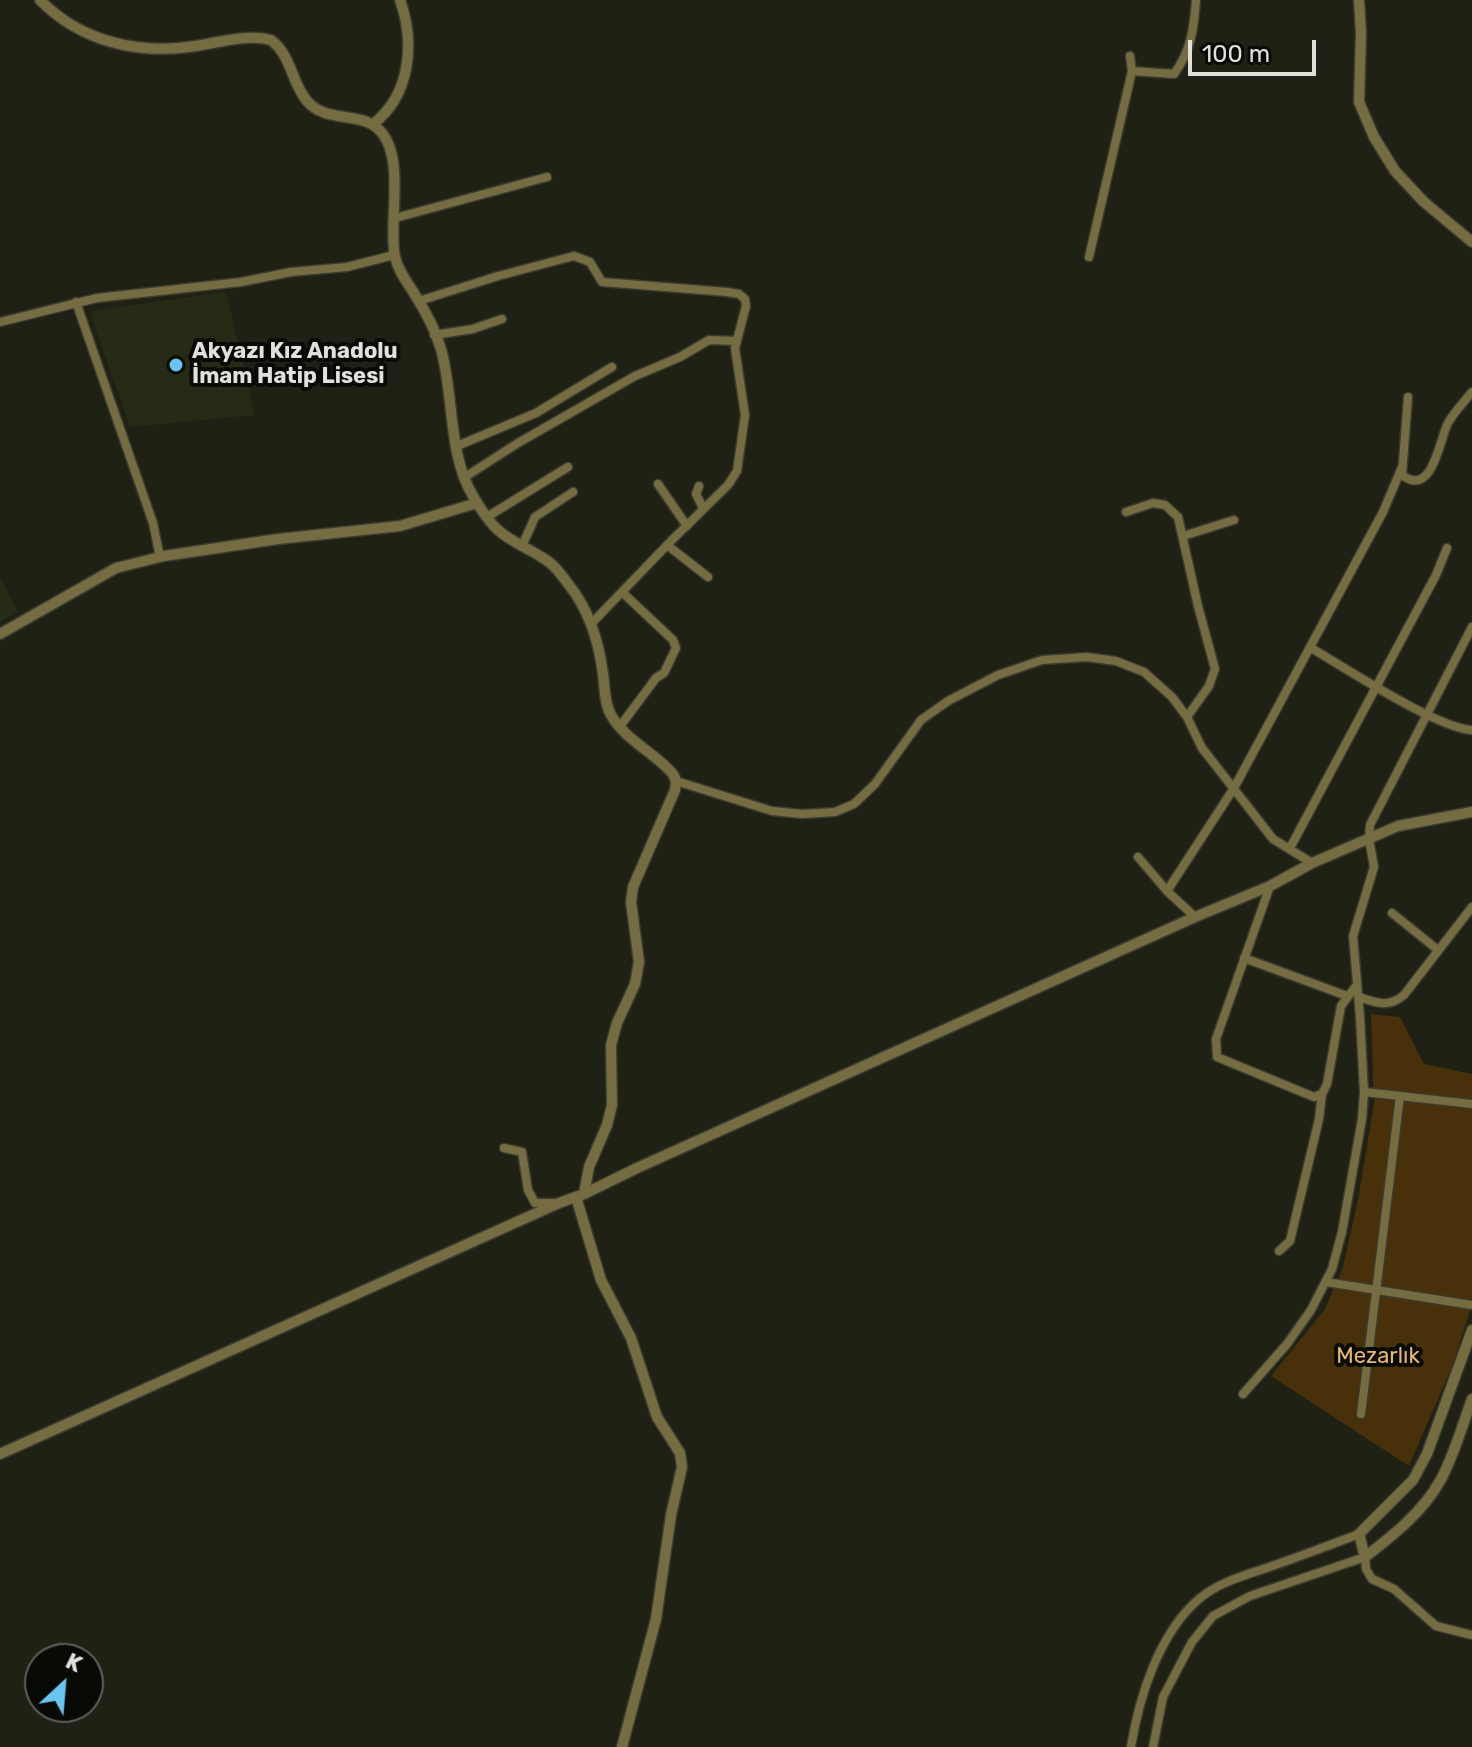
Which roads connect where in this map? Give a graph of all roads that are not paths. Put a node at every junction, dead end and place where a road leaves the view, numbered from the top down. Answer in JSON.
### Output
{"nodes":[{"id":1,"x":40,"y":0,"type":"edge"},
{"id":2,"x":400,"y":0,"type":"edge"},
{"id":3,"x":1196,"y":0,"type":"edge"},
{"id":4,"x":1359,"y":0,"type":"edge"},
{"id":5,"x":1130,"y":56,"type":"dead end"},
{"id":6,"x":1132,"y":71,"type":"junction"},
{"id":7,"x":373,"y":124,"type":"junction"},
{"id":8,"x":547,"y":177,"type":"dead end"},
{"id":9,"x":395,"y":218,"type":"junction"},
{"id":10,"x":1472,"y":242,"type":"edge"},
{"id":11,"x":394,"y":255,"type":"junction"},
{"id":12,"x":1089,"y":257,"type":"dead end"},
{"id":13,"x":419,"y":301,"type":"junction"},
{"id":14,"x":76,"y":302,"type":"junction"},
{"id":15,"x":502,"y":319,"type":"dead end"},
{"id":16,"x":0,"y":322,"type":"edge"},
{"id":17,"x":434,"y":335,"type":"junction"},
{"id":18,"x":737,"y":341,"type":"junction"},
{"id":19,"x":612,"y":367,"type":"dead end"},
{"id":20,"x":1472,"y":392,"type":"edge"},
{"id":21,"x":1408,"y":397,"type":"dead end"},
{"id":22,"x":457,"y":446,"type":"junction"},
{"id":23,"x":568,"y":467,"type":"dead end"},
{"id":24,"x":1402,"y":467,"type":"junction"},
{"id":25,"x":465,"y":477,"type":"junction"},
{"id":26,"x":658,"y":484,"type":"dead end"},
{"id":27,"x":699,"y":486,"type":"dead end"},
{"id":28,"x":573,"y":492,"type":"dead end"},
{"id":29,"x":477,"y":503,"type":"junction"},
{"id":30,"x":703,"y":508,"type":"junction"},
{"id":31,"x":1126,"y":512,"type":"dead end"},
{"id":32,"x":487,"y":517,"type":"junction"},
{"id":33,"x":1234,"y":520,"type":"dead end"},
{"id":34,"x":687,"y":526,"type":"junction"},
{"id":35,"x":1183,"y":536,"type":"junction"},
{"id":36,"x":667,"y":545,"type":"junction"},
{"id":37,"x":522,"y":546,"type":"junction"},
{"id":38,"x":1447,"y":548,"type":"dead end"},
{"id":39,"x":160,"y":557,"type":"junction"},
{"id":40,"x":708,"y":577,"type":"dead end"},
{"id":41,"x":622,"y":592,"type":"junction"},
{"id":42,"x":591,"y":624,"type":"junction"},
{"id":43,"x":1472,"y":627,"type":"edge"},
{"id":44,"x":0,"y":634,"type":"edge"},
{"id":45,"x":1311,"y":648,"type":"junction"},
{"id":46,"x":1375,"y":687,"type":"junction"},
{"id":47,"x":1426,"y":713,"type":"junction"},
{"id":48,"x":1187,"y":717,"type":"junction"},
{"id":49,"x":621,"y":725,"type":"junction"},
{"id":50,"x":1472,"y":730,"type":"edge"},
{"id":51,"x":676,"y":781,"type":"junction"},
{"id":52,"x":1234,"y":788,"type":"junction"},
{"id":53,"x":1472,"y":812,"type":"edge"},
{"id":54,"x":1369,"y":839,"type":"junction"},
{"id":55,"x":1290,"y":848,"type":"junction"},
{"id":56,"x":1138,"y":857,"type":"dead end"},
{"id":57,"x":1312,"y":863,"type":"junction"},
{"id":58,"x":1270,"y":886,"type":"junction"},
{"id":59,"x":1167,"y":891,"type":"junction"},
{"id":60,"x":1472,"y":907,"type":"edge"},
{"id":61,"x":1392,"y":913,"type":"dead end"},
{"id":62,"x":1195,"y":917,"type":"junction"},
{"id":63,"x":1438,"y":950,"type":"junction"},
{"id":64,"x":1244,"y":958,"type":"junction"},
{"id":65,"x":1356,"y":986,"type":"junction"},
{"id":66,"x":1347,"y":996,"type":"junction"},
{"id":67,"x":1359,"y":997,"type":"junction"},
{"id":68,"x":1364,"y":1092,"type":"junction"},
{"id":69,"x":1322,"y":1094,"type":"junction"},
{"id":70,"x":1400,"y":1096,"type":"junction"},
{"id":71,"x":1472,"y":1104,"type":"edge"},
{"id":72,"x":504,"y":1148,"type":"dead end"},
{"id":73,"x":580,"y":1196,"type":"junction"},
{"id":74,"x":559,"y":1203,"type":"junction"},
{"id":75,"x":1279,"y":1251,"type":"dead end"},
{"id":76,"x":1326,"y":1282,"type":"junction"},
{"id":77,"x":1377,"y":1289,"type":"junction"},
{"id":78,"x":1472,"y":1305,"type":"edge"},
{"id":79,"x":1472,"y":1330,"type":"edge"},
{"id":80,"x":1243,"y":1394,"type":"dead end"},
{"id":81,"x":1472,"y":1399,"type":"edge"},
{"id":82,"x":1361,"y":1414,"type":"dead end"},
{"id":83,"x":0,"y":1454,"type":"edge"},
{"id":84,"x":1359,"y":1534,"type":"junction"},
{"id":85,"x":1365,"y":1557,"type":"junction"},
{"id":86,"x":1472,"y":1635,"type":"edge"},
{"id":87,"x":622,"y":1747,"type":"edge"},
{"id":88,"x":1131,"y":1747,"type":"edge"},
{"id":89,"x":1153,"y":1747,"type":"edge"}],
"edges":[{"from":1,"to":7,"type":"street"},
{"from":2,"to":7,"type":"street"},
{"from":3,"to":6,"type":"street"},
{"from":4,"to":10,"type":"street"},
{"from":5,"to":6,"type":"street"},
{"from":6,"to":12,"type":"street"},
{"from":7,"to":9,"type":"street"},
{"from":8,"to":9,"type":"street"},
{"from":9,"to":11,"type":"street"},
{"from":11,"to":13,"type":"street"},
{"from":11,"to":14,"type":"street"},
{"from":13,"to":17,"type":"street"},
{"from":13,"to":18,"type":"street"},
{"from":14,"to":16,"type":"street"},
{"from":14,"to":39,"type":"street"},
{"from":15,"to":17,"type":"street"},
{"from":17,"to":22,"type":"street"},
{"from":18,"to":25,"type":"street"},
{"from":18,"to":30,"type":"street"},
{"from":19,"to":22,"type":"street"},
{"from":20,"to":24,"type":"street"},
{"from":21,"to":24,"type":"street"},
{"from":22,"to":25,"type":"street"},
{"from":23,"to":32,"type":"street"},
{"from":24,"to":45,"type":"street"},
{"from":25,"to":29,"type":"street"},
{"from":26,"to":34,"type":"street"},
{"from":27,"to":30,"type":"street"},
{"from":28,"to":37,"type":"street"},
{"from":29,"to":32,"type":"street"},
{"from":29,"to":39,"type":"street"},
{"from":30,"to":34,"type":"street"},
{"from":31,"to":35,"type":"street"},
{"from":32,"to":37,"type":"street"},
{"from":33,"to":35,"type":"street"},
{"from":34,"to":36,"type":"street"},
{"from":35,"to":48,"type":"street"},
{"from":36,"to":40,"type":"street"},
{"from":36,"to":41,"type":"street"},
{"from":37,"to":42,"type":"street"},
{"from":38,"to":46,"type":"street"},
{"from":39,"to":44,"type":"street"},
{"from":41,"to":42,"type":"street"},
{"from":41,"to":49,"type":"street"},
{"from":42,"to":49,"type":"street"},
{"from":43,"to":47,"type":"street"},
{"from":45,"to":46,"type":"street"},
{"from":45,"to":52,"type":"street"},
{"from":46,"to":47,"type":"street"},
{"from":46,"to":55,"type":"street"},
{"from":47,"to":50,"type":"street"},
{"from":47,"to":54,"type":"street"},
{"from":48,"to":51,"type":"street"},
{"from":48,"to":52,"type":"street"},
{"from":49,"to":51,"type":"street"},
{"from":51,"to":73,"type":"street"},
{"from":52,"to":55,"type":"street"},
{"from":52,"to":59,"type":"street"},
{"from":53,"to":54,"type":"street"},
{"from":54,"to":57,"type":"street"},
{"from":54,"to":65,"type":"street"},
{"from":55,"to":57,"type":"street"},
{"from":56,"to":59,"type":"street"},
{"from":57,"to":58,"type":"street"},
{"from":58,"to":62,"type":"street"},
{"from":58,"to":64,"type":"street"},
{"from":59,"to":62,"type":"street"},
{"from":60,"to":63,"type":"street"},
{"from":61,"to":63,"type":"street"},
{"from":62,"to":73,"type":"street"},
{"from":63,"to":67,"type":"street"},
{"from":64,"to":66,"type":"street"},
{"from":64,"to":69,"type":"street"},
{"from":65,"to":66,"type":"street"},
{"from":65,"to":67,"type":"street"},
{"from":66,"to":69,"type":"street"},
{"from":67,"to":68,"type":"street"},
{"from":68,"to":70,"type":"street"},
{"from":68,"to":76,"type":"street"},
{"from":69,"to":75,"type":"street"},
{"from":70,"to":71,"type":"street"},
{"from":70,"to":77,"type":"street"},
{"from":72,"to":74,"type":"street"},
{"from":73,"to":74,"type":"street"},
{"from":73,"to":87,"type":"street"},
{"from":74,"to":83,"type":"street"},
{"from":76,"to":77,"type":"street"},
{"from":76,"to":80,"type":"street"},
{"from":77,"to":78,"type":"street"},
{"from":77,"to":82,"type":"street"},
{"from":79,"to":84,"type":"street"},
{"from":81,"to":85,"type":"street"},
{"from":84,"to":85,"type":"street"},
{"from":84,"to":88,"type":"street"},
{"from":85,"to":86,"type":"street"},
{"from":85,"to":89,"type":"street"}]}
